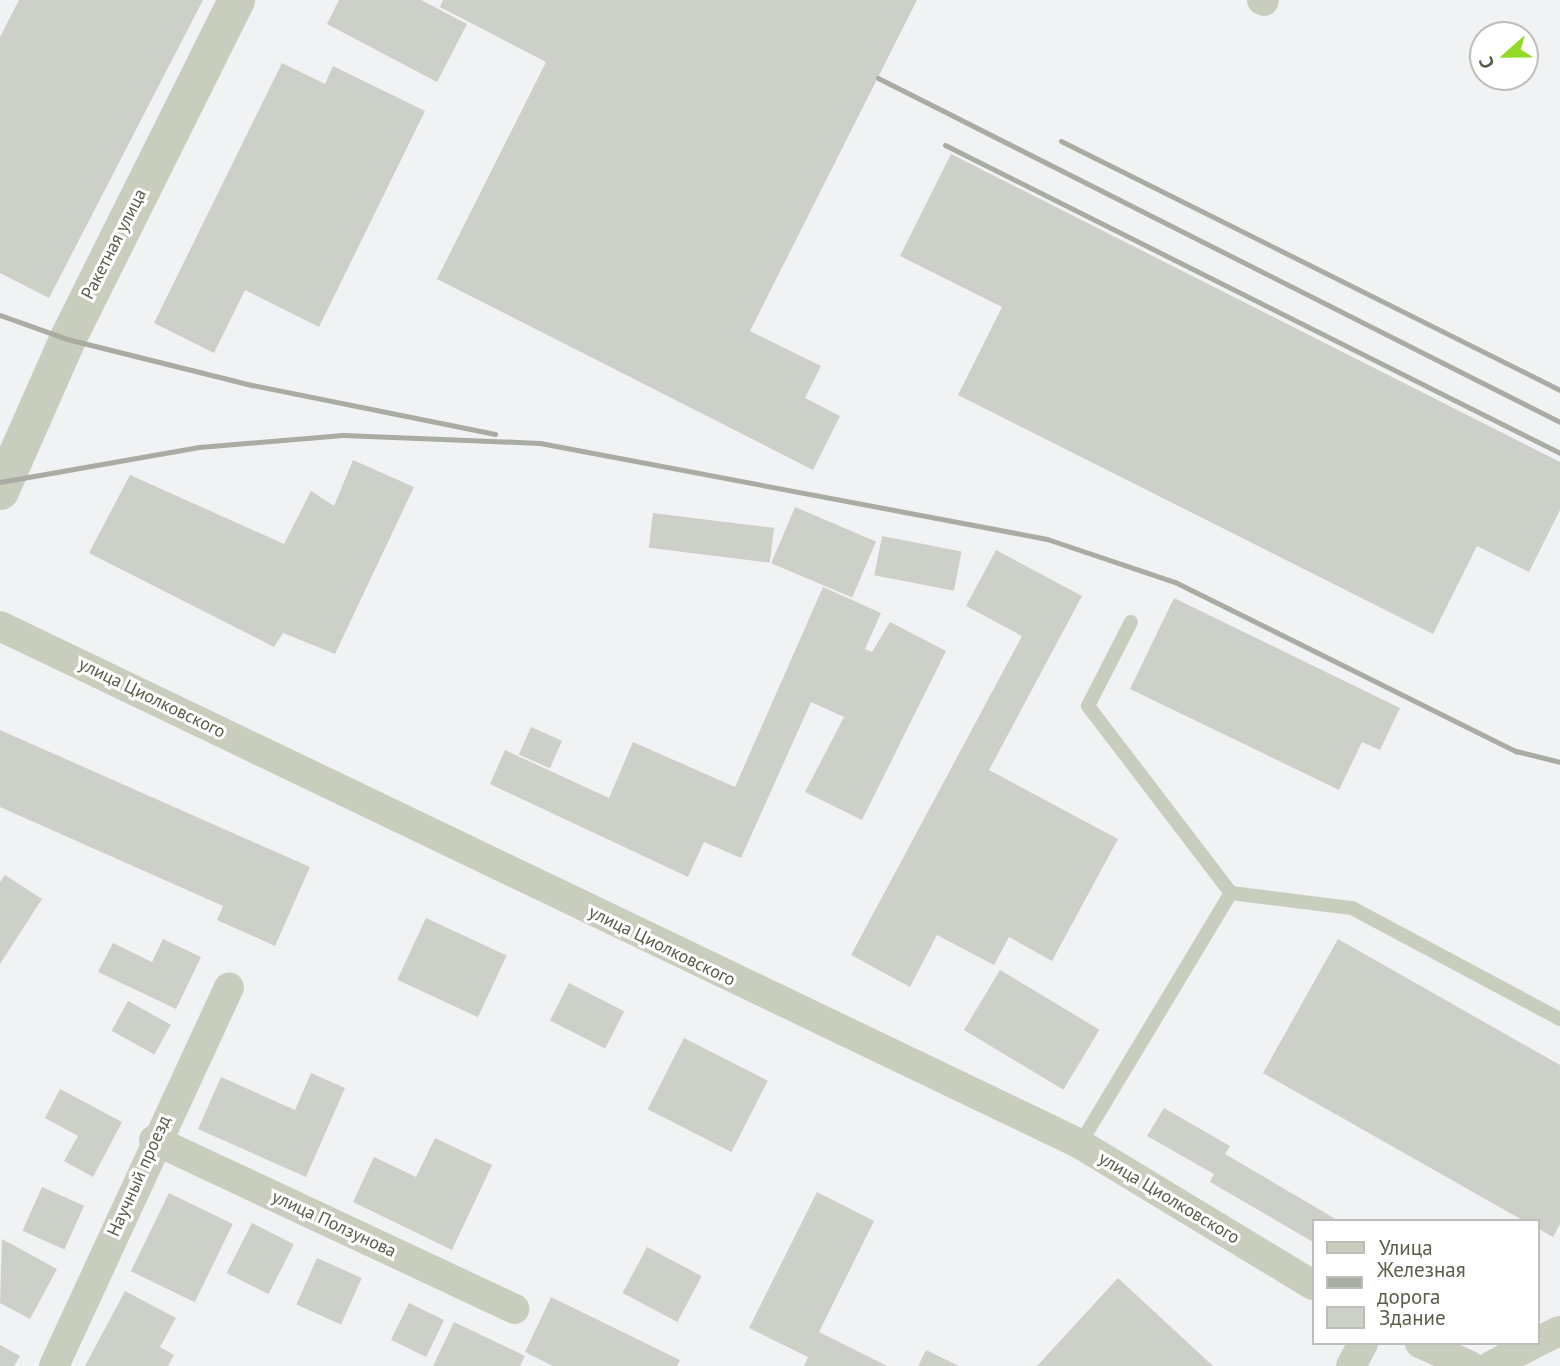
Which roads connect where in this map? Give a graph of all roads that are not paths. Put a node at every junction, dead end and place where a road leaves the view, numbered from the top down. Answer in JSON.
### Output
{"nodes":[{"id":1,"x":236,"y":0,"type":"edge"},
{"id":2,"x":8,"y":454,"type":"edge"},
{"id":3,"x":0,"y":491,"type":"edge"},
{"id":4,"x":1131,"y":622,"type":"dead end"},
{"id":5,"x":0,"y":625,"type":"edge"},
{"id":6,"x":1231,"y":892,"type":"junction"},
{"id":7,"x":229,"y":988,"type":"dead end"},
{"id":8,"x":1560,"y":1019,"type":"edge"},
{"id":9,"x":153,"y":1140,"type":"junction"},
{"id":10,"x":1080,"y":1144,"type":"junction"},
{"id":11,"x":1312,"y":1284,"type":"edge"},
{"id":12,"x":514,"y":1309,"type":"dead end"},
{"id":13,"x":1560,"y":1331,"type":"edge"},
{"id":14,"x":1539,"y":1342,"type":"edge"},
{"id":15,"x":1362,"y":1345,"type":"edge"},
{"id":16,"x":1424,"y":1345,"type":"edge"},
{"id":17,"x":1532,"y":1345,"type":"edge"},
{"id":18,"x":54,"y":1366,"type":"edge"},
{"id":19,"x":1351,"y":1366,"type":"edge"},
{"id":20,"x":1469,"y":1366,"type":"edge"},
{"id":21,"x":1491,"y":1366,"type":"edge"}],
"edges":[{"from":1,"to":2,"type":"street","name":"Ракетная улица"},
{"from":2,"to":3,"type":"street","name":"Ракетная улица"},
{"from":4,"to":6,"type":"lane"},
{"from":5,"to":10,"type":"street","name":"улица Циолковского"},
{"from":6,"to":8,"type":"lane"},
{"from":6,"to":10,"type":"lane"},
{"from":7,"to":9,"type":"street","name":"Научный проезд"},
{"from":9,"to":12,"type":"street","name":"улица Ползунова"},
{"from":9,"to":18,"type":"street","name":"Научный проезд"},
{"from":10,"to":11,"type":"street","name":"улица Циолковского"},
{"from":13,"to":14,"type":"street"},
{"from":15,"to":19,"type":"street"},
{"from":16,"to":20,"type":"street"},
{"from":17,"to":21,"type":"street"}]}
